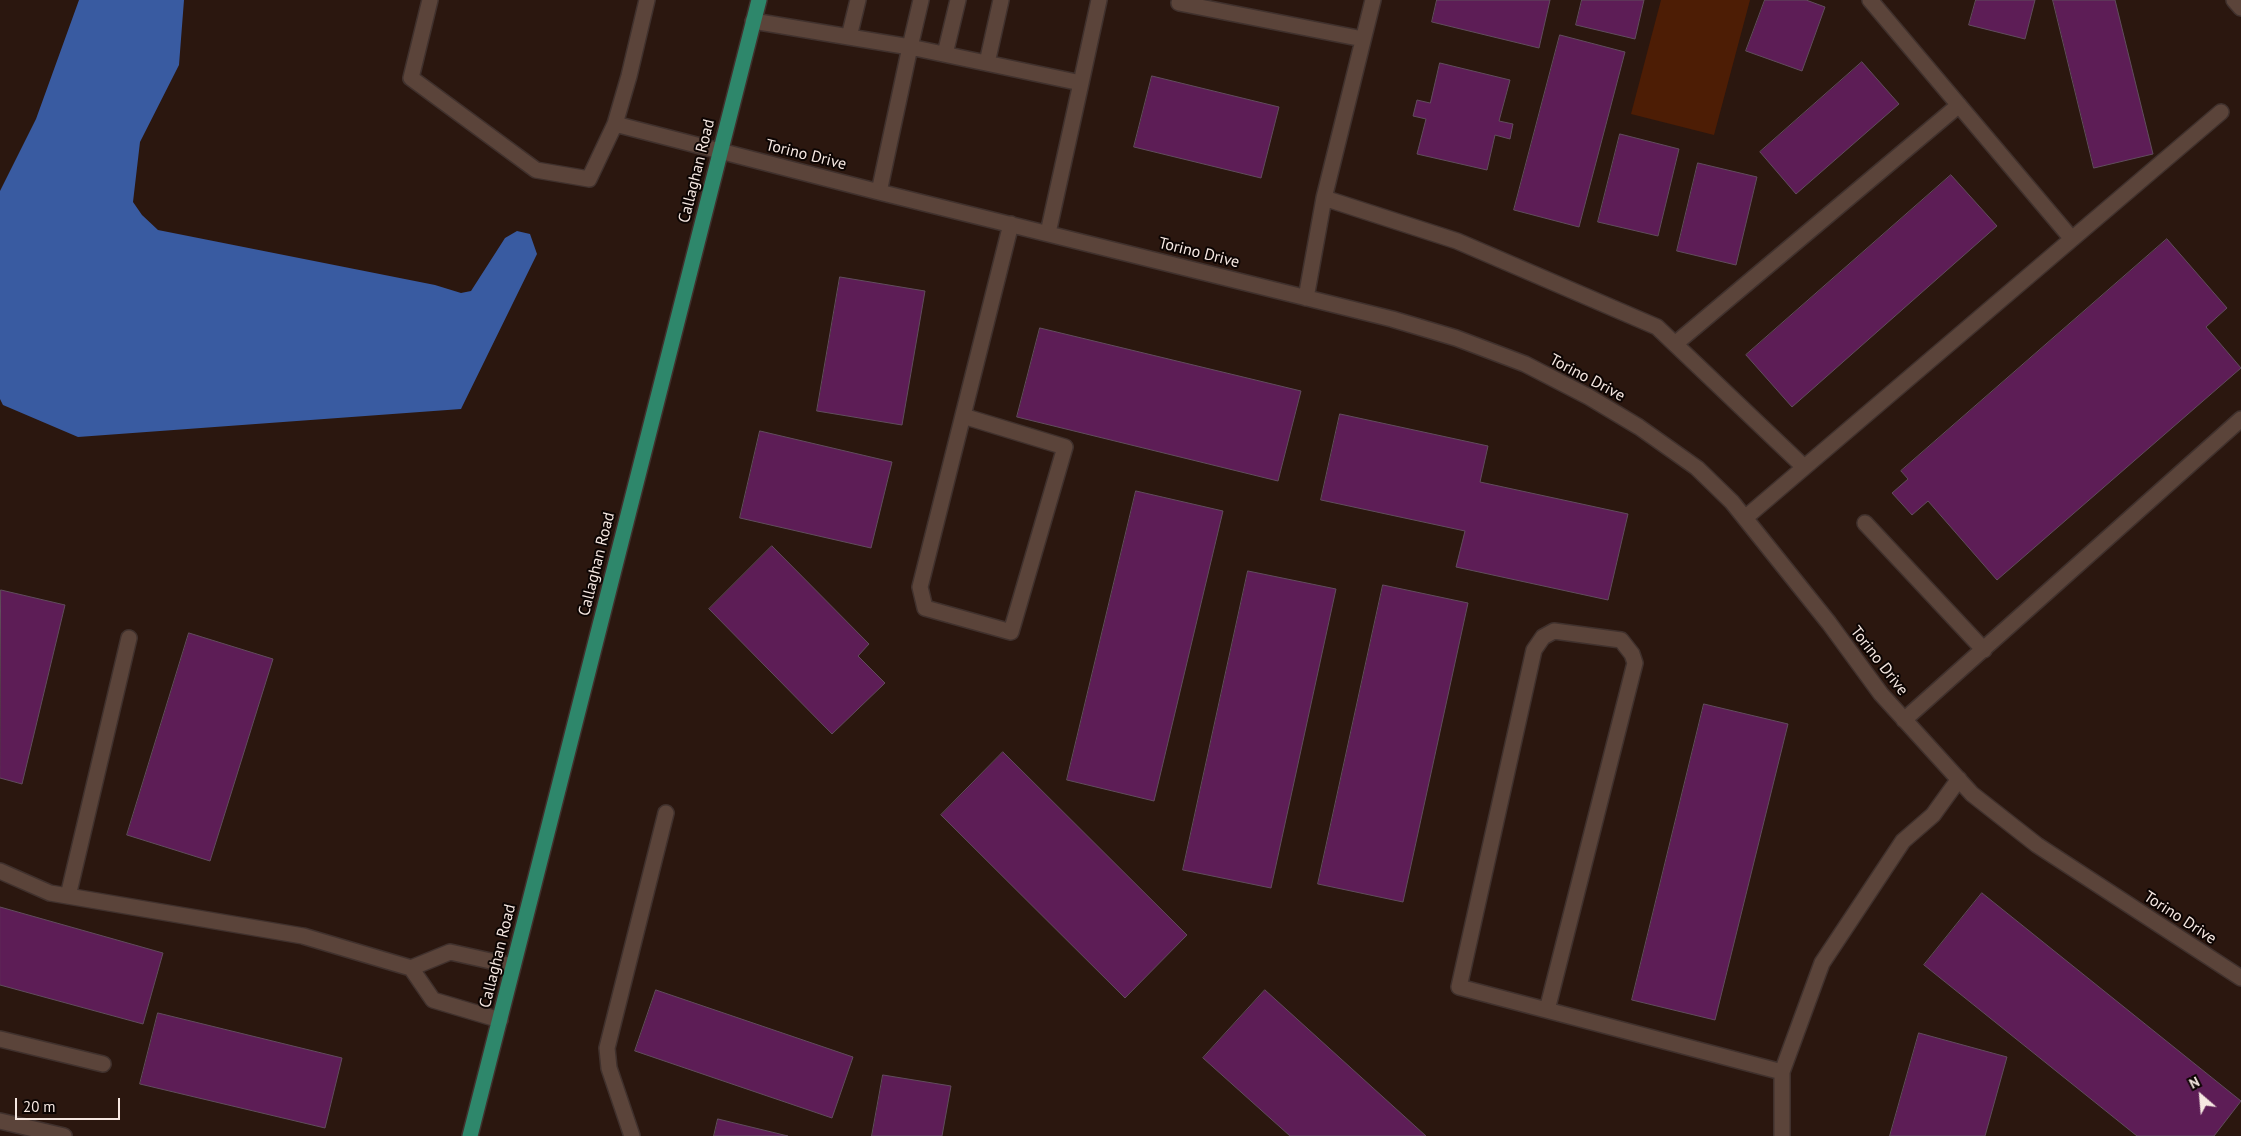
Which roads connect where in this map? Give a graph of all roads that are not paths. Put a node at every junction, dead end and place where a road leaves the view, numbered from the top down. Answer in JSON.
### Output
{"nodes":[{"id":1,"x":430,"y":0,"type":"edge"},
{"id":2,"x":647,"y":0,"type":"edge"},
{"id":3,"x":759,"y":0,"type":"edge"},
{"id":4,"x":858,"y":0,"type":"edge"},
{"id":5,"x":921,"y":0,"type":"edge"},
{"id":6,"x":958,"y":0,"type":"edge"},
{"id":7,"x":1001,"y":0,"type":"edge"},
{"id":8,"x":1099,"y":0,"type":"edge"},
{"id":9,"x":1373,"y":0,"type":"edge"},
{"id":10,"x":1870,"y":0,"type":"edge"},
{"id":11,"x":2234,"y":0,"type":"edge"},
{"id":12,"x":1179,"y":3,"type":"dead end"},
{"id":13,"x":2241,"y":8,"type":"edge"},
{"id":14,"x":753,"y":21,"type":"junction"},
{"id":15,"x":849,"y":38,"type":"junction"},
{"id":16,"x":1363,"y":40,"type":"junction"},
{"id":17,"x":910,"y":47,"type":"junction"},
{"id":18,"x":945,"y":54,"type":"junction"},
{"id":19,"x":987,"y":63,"type":"junction"},
{"id":20,"x":1081,"y":83,"type":"junction"},
{"id":21,"x":1960,"y":105,"type":"junction"},
{"id":22,"x":2221,"y":112,"type":"dead end"},
{"id":23,"x":615,"y":124,"type":"junction"},
{"id":24,"x":720,"y":151,"type":"junction"},
{"id":25,"x":879,"y":192,"type":"junction"},
{"id":26,"x":1324,"y":198,"type":"junction"},
{"id":27,"x":1011,"y":224,"type":"junction"},
{"id":28,"x":1048,"y":233,"type":"junction"},
{"id":29,"x":2072,"y":239,"type":"junction"},
{"id":30,"x":1306,"y":298,"type":"junction"},
{"id":31,"x":1675,"y":344,"type":"junction"},
{"id":32,"x":963,"y":416,"type":"junction"},
{"id":33,"x":2241,"y":419,"type":"edge"},
{"id":34,"x":1804,"y":467,"type":"junction"},
{"id":35,"x":1745,"y":518,"type":"junction"},
{"id":36,"x":1865,"y":524,"type":"dead end"},
{"id":37,"x":129,"y":638,"type":"dead end"},
{"id":38,"x":1984,"y":650,"type":"junction"},
{"id":39,"x":1904,"y":720,"type":"junction"},
{"id":40,"x":1959,"y":779,"type":"junction"},
{"id":41,"x":666,"y":813,"type":"dead end"},
{"id":42,"x":0,"y":871,"type":"edge"},
{"id":43,"x":68,"y":896,"type":"junction"},
{"id":44,"x":513,"y":966,"type":"junction"},
{"id":45,"x":411,"y":968,"type":"junction"},
{"id":46,"x":2241,"y":978,"type":"edge"},
{"id":47,"x":1548,"y":1010,"type":"junction"},
{"id":48,"x":500,"y":1020,"type":"junction"},
{"id":49,"x":0,"y":1039,"type":"edge"},
{"id":50,"x":103,"y":1064,"type":"dead end"},
{"id":51,"x":1782,"y":1072,"type":"junction"},
{"id":52,"x":0,"y":1120,"type":"edge"},
{"id":53,"x":64,"y":1136,"type":"edge"},
{"id":54,"x":470,"y":1136,"type":"edge"},
{"id":55,"x":632,"y":1136,"type":"edge"},
{"id":56,"x":1782,"y":1136,"type":"edge"}],
"edges":[{"from":1,"to":23,"type":"street"},
{"from":2,"to":23,"type":"street"},
{"from":3,"to":14,"type":"main road","name":"Callaghan Road"},
{"from":4,"to":15,"type":"street"},
{"from":5,"to":17,"type":"street"},
{"from":6,"to":18,"type":"street"},
{"from":7,"to":19,"type":"street"},
{"from":8,"to":20,"type":"street"},
{"from":9,"to":16,"type":"street"},
{"from":10,"to":21,"type":"street"},
{"from":11,"to":13,"type":"street"},
{"from":12,"to":16,"type":"street"},
{"from":14,"to":15,"type":"street"},
{"from":14,"to":24,"type":"main road","name":"Callaghan Road"},
{"from":15,"to":17,"type":"street"},
{"from":16,"to":26,"type":"street"},
{"from":17,"to":18,"type":"street"},
{"from":17,"to":25,"type":"street"},
{"from":18,"to":19,"type":"street"},
{"from":19,"to":20,"type":"street"},
{"from":20,"to":28,"type":"street"},
{"from":21,"to":29,"type":"street"},
{"from":21,"to":31,"type":"street"},
{"from":22,"to":29,"type":"street"},
{"from":23,"to":24,"type":"street","name":"Torino Drive"},
{"from":24,"to":25,"type":"street","name":"Torino Drive"},
{"from":24,"to":44,"type":"main road","name":"Callaghan Road"},
{"from":25,"to":27,"type":"street","name":"Torino Drive"},
{"from":26,"to":30,"type":"street"},
{"from":26,"to":31,"type":"street"},
{"from":27,"to":28,"type":"street","name":"Torino Drive"},
{"from":27,"to":32,"type":"street"},
{"from":28,"to":30,"type":"street","name":"Torino Drive"},
{"from":29,"to":34,"type":"street"},
{"from":30,"to":35,"type":"street","name":"Torino Drive"},
{"from":31,"to":34,"type":"street"},
{"from":32,"to":32,"type":"street"},
{"from":33,"to":38,"type":"street"},
{"from":34,"to":35,"type":"street"},
{"from":35,"to":39,"type":"street","name":"Torino Drive"},
{"from":36,"to":38,"type":"street"},
{"from":37,"to":43,"type":"street"},
{"from":38,"to":39,"type":"street"},
{"from":39,"to":40,"type":"street","name":"Torino Drive"},
{"from":40,"to":46,"type":"street","name":"Torino Drive"},
{"from":40,"to":51,"type":"street"},
{"from":41,"to":55,"type":"street"},
{"from":42,"to":43,"type":"street"},
{"from":43,"to":45,"type":"street"},
{"from":44,"to":45,"type":"street"},
{"from":44,"to":48,"type":"main road","name":"Callaghan Road"},
{"from":45,"to":48,"type":"street"},
{"from":47,"to":47,"type":"street"},
{"from":47,"to":51,"type":"street"},
{"from":48,"to":54,"type":"main road","name":"Callaghan Road"},
{"from":49,"to":50,"type":"street"},
{"from":51,"to":56,"type":"street"},
{"from":52,"to":53,"type":"street"}]}
